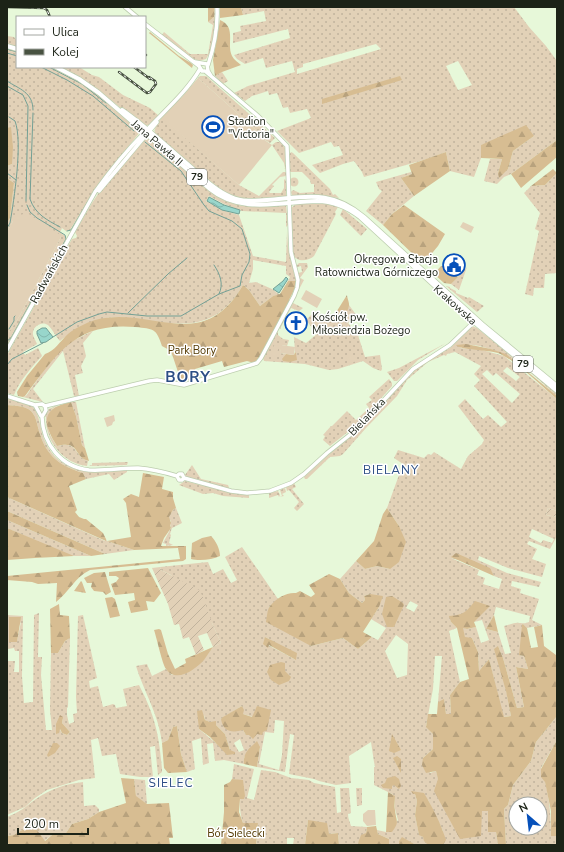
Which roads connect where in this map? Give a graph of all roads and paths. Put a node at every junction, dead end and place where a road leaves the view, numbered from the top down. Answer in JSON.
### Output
{"nodes":[{"id":1,"x":125,"y":7,"type":"edge"},
{"id":2,"x":217,"y":7,"type":"edge"},
{"id":3,"x":136,"y":16,"type":"edge"},
{"id":4,"x":146,"y":25,"type":"edge"},
{"id":5,"x":204,"y":67,"type":"junction"},
{"id":6,"x":58,"y":68,"type":"edge"},
{"id":7,"x":149,"y":132,"type":"junction"},
{"id":8,"x":92,"y":199,"type":"junction"},
{"id":9,"x":289,"y":200,"type":"junction"},
{"id":10,"x":473,"y":321,"type":"junction"},
{"id":11,"x":7,"y":350,"type":"edge"},
{"id":12,"x":557,"y":386,"type":"edge"},
{"id":13,"x":557,"y":391,"type":"edge"},
{"id":14,"x":7,"y":396,"type":"edge"},
{"id":15,"x":37,"y":406,"type":"junction"},
{"id":16,"x":47,"y":407,"type":"junction"},
{"id":17,"x":42,"y":415,"type":"junction"}],
"edges":[{"from":1,"to":3,"type":"street"},
{"from":2,"to":5,"type":"street"},
{"from":4,"to":5,"type":"street"},
{"from":5,"to":7,"type":"street"},
{"from":5,"to":9,"type":"street"},
{"from":6,"to":7,"type":"main road","name":"Jana Pawła II","number":"79"},
{"from":7,"to":8,"type":"street","name":"Radwańskich"},
{"from":7,"to":8,"type":"street","name":"Radwańskich"},
{"from":7,"to":9,"type":"main road","name":"Jana Pawła II","number":"79"},
{"from":8,"to":11,"type":"street","name":"Radwańskich"},
{"from":9,"to":10,"type":"main road","name":"Krakowska","number":"79"},
{"from":9,"to":12,"type":"main road","name":"Krakowska","number":"79"},
{"from":9,"to":16,"type":"street"},
{"from":10,"to":13,"type":"main road","name":"Krakowska","number":"79"},
{"from":10,"to":17,"type":"street","name":"Bielańska"},
{"from":14,"to":15,"type":"street"},
{"from":15,"to":16,"type":"street"},
{"from":15,"to":17,"type":"street"},
{"from":16,"to":17,"type":"street"}]}
